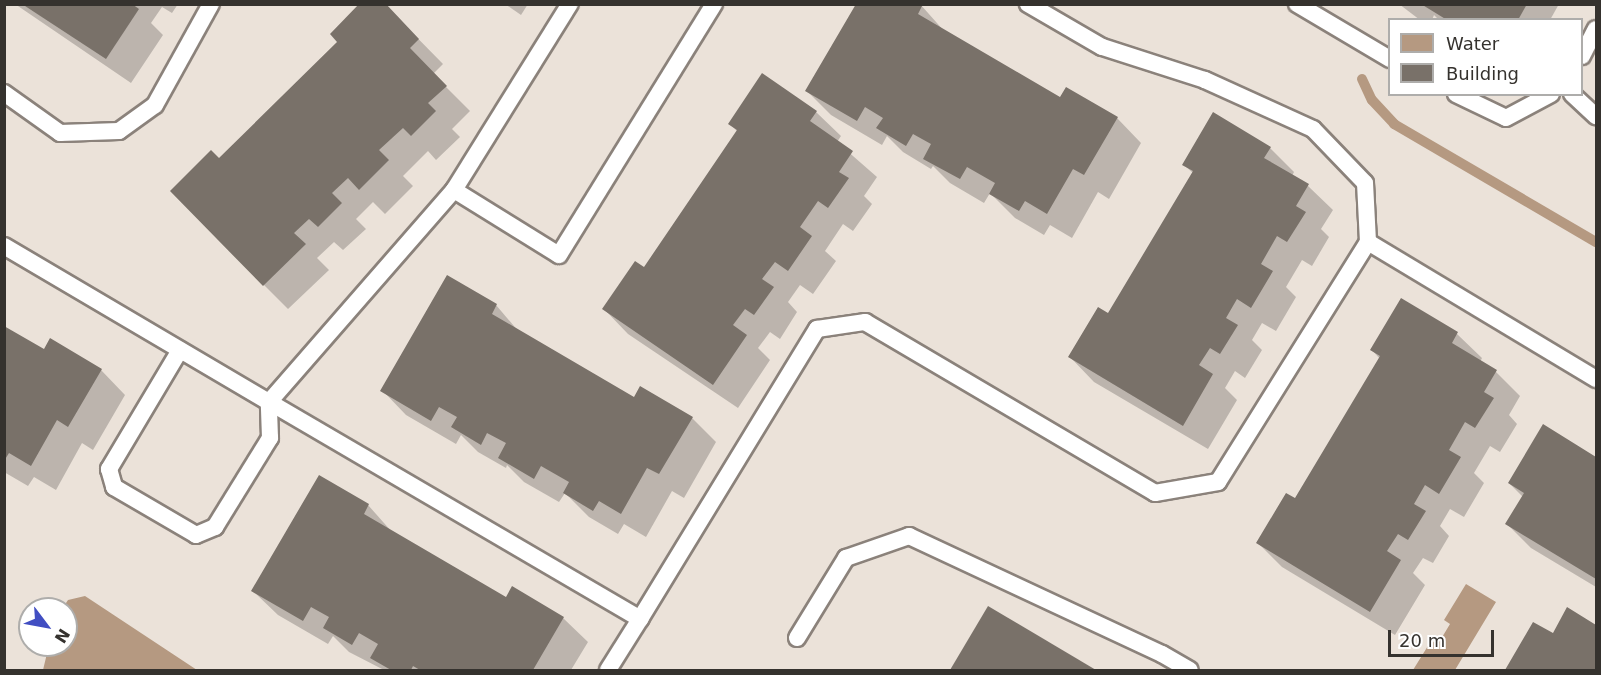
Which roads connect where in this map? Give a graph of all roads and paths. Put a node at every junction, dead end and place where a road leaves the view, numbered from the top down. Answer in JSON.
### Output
{"nodes":[{"id":1,"x":211,"y":4,"type":"edge"},
{"id":2,"x":570,"y":4,"type":"edge"},
{"id":3,"x":714,"y":4,"type":"edge"},
{"id":4,"x":1028,"y":4,"type":"edge"},
{"id":5,"x":1297,"y":4,"type":"edge"},
{"id":6,"x":1596,"y":29,"type":"edge"},
{"id":7,"x":1583,"y":52,"type":"edge"},
{"id":8,"x":1388,"y":58,"type":"edge"},
{"id":9,"x":4,"y":93,"type":"edge"},
{"id":10,"x":1460,"y":96,"type":"edge"},
{"id":11,"x":1547,"y":96,"type":"edge"},
{"id":12,"x":1574,"y":96,"type":"edge"},
{"id":13,"x":1596,"y":116,"type":"edge"},
{"id":14,"x":454,"y":190,"type":"junction"},
{"id":15,"x":1368,"y":242,"type":"junction"},
{"id":16,"x":4,"y":246,"type":"edge"},
{"id":17,"x":180,"y":350,"type":"junction"},
{"id":18,"x":1596,"y":379,"type":"edge"},
{"id":19,"x":269,"y":402,"type":"junction"},
{"id":20,"x":640,"y":619,"type":"junction"},
{"id":21,"x":797,"y":638,"type":"dead end"},
{"id":22,"x":608,"y":670,"type":"edge"},
{"id":23,"x":1190,"y":670,"type":"edge"}],
"edges":[{"from":1,"to":9,"type":"lane"},
{"from":2,"to":14,"type":"lane"},
{"from":3,"to":14,"type":"lane"},
{"from":4,"to":15,"type":"lane"},
{"from":5,"to":8,"type":"lane"},
{"from":6,"to":7,"type":"lane"},
{"from":10,"to":11,"type":"lane"},
{"from":12,"to":13,"type":"lane"},
{"from":14,"to":19,"type":"lane"},
{"from":15,"to":18,"type":"lane"},
{"from":15,"to":20,"type":"lane"},
{"from":16,"to":17,"type":"lane"},
{"from":17,"to":19,"type":"lane"},
{"from":17,"to":19,"type":"lane"},
{"from":19,"to":20,"type":"lane"},
{"from":20,"to":22,"type":"lane"},
{"from":21,"to":23,"type":"lane"}]}
